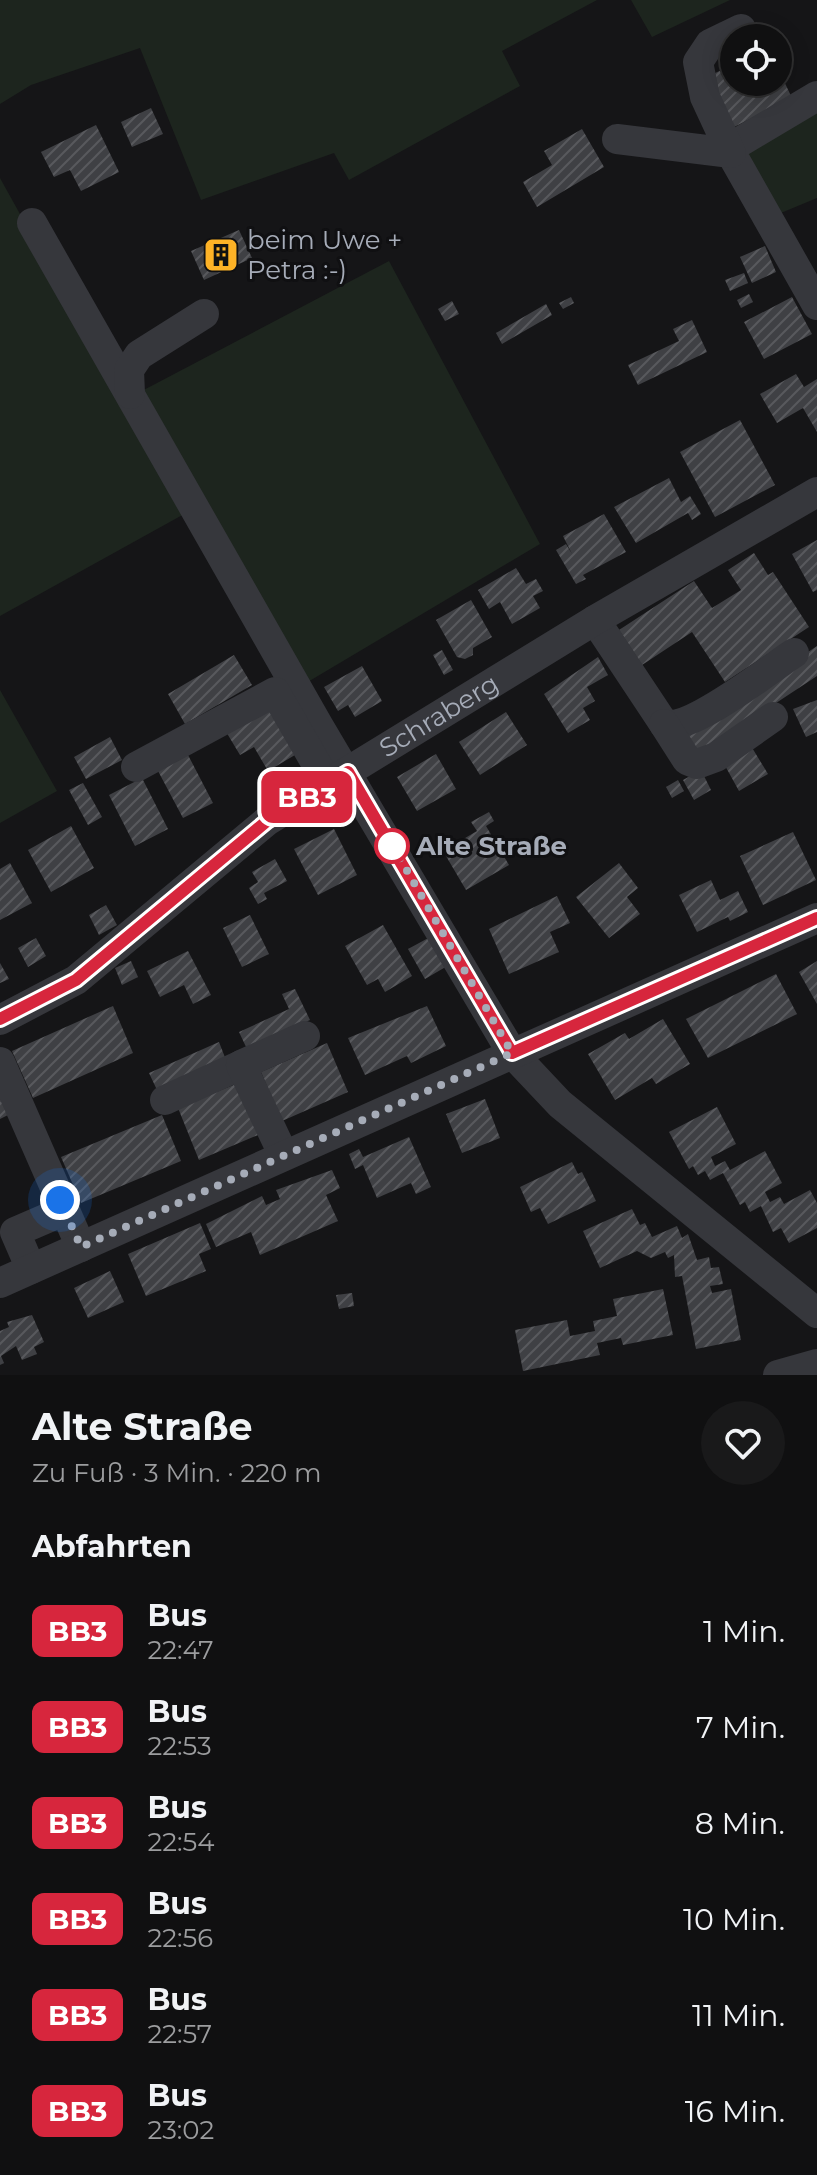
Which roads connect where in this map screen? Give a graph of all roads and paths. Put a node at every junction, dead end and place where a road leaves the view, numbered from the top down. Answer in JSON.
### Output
{"nodes":[{"id":1,"x":720,"y":39,"type":"edge"},
{"id":2,"x":817,"y":96,"type":"edge"},
{"id":3,"x":617,"y":139,"type":"dead end"},
{"id":4,"x":731,"y":153,"type":"junction"},
{"id":5,"x":32,"y":223,"type":"dead end"},
{"id":6,"x":817,"y":305,"type":"edge"},
{"id":7,"x":204,"y":314,"type":"dead end"},
{"id":8,"x":130,"y":394,"type":"junction"},
{"id":9,"x":817,"y":492,"type":"edge"},
{"id":10,"x":595,"y":620,"type":"junction"},
{"id":11,"x":794,"y":653,"type":"dead end"},
{"id":12,"x":773,"y":717,"type":"dead end"},
{"id":13,"x":664,"y":724,"type":"junction"},
{"id":14,"x":136,"y":767,"type":"dead end"},
{"id":15,"x":338,"y":778,"type":"junction"},
{"id":16,"x":817,"y":918,"type":"edge"},
{"id":17,"x":0,"y":1020,"type":"edge"},
{"id":18,"x":305,"y":1036,"type":"dead end"},
{"id":19,"x":512,"y":1053,"type":"junction"},
{"id":20,"x":0,"y":1062,"type":"edge"},
{"id":21,"x":241,"y":1065,"type":"junction"},
{"id":22,"x":165,"y":1100,"type":"dead end"},
{"id":23,"x":283,"y":1154,"type":"junction"},
{"id":24,"x":59,"y":1213,"type":"dead end"},
{"id":25,"x":81,"y":1247,"type":"junction"},
{"id":26,"x":31,"y":1269,"type":"junction"},
{"id":27,"x":0,"y":1283,"type":"edge"},
{"id":28,"x":817,"y":1313,"type":"edge"},
{"id":29,"x":817,"y":1364,"type":"edge"},
{"id":30,"x":778,"y":1375,"type":"edge"}],
"edges":[{"from":1,"to":4,"type":"street"},
{"from":2,"to":4,"type":"street"},
{"from":3,"to":4,"type":"street"},
{"from":4,"to":6,"type":"street"},
{"from":5,"to":8,"type":"street"},
{"from":7,"to":8,"type":"street"},
{"from":8,"to":15,"type":"street"},
{"from":9,"to":10,"type":"street","name":"Schraberg"},
{"from":10,"to":13,"type":"street"},
{"from":10,"to":15,"type":"street","name":"Schraberg"},
{"from":11,"to":13,"type":"street"},
{"from":12,"to":13,"type":"street"},
{"from":14,"to":15,"type":"street"},
{"from":15,"to":17,"type":"street","name":"Schraberg"},
{"from":15,"to":19,"type":"street"},
{"from":16,"to":19,"type":"street"},
{"from":18,"to":21,"type":"street"},
{"from":19,"to":23,"type":"street"},
{"from":19,"to":28,"type":"street"},
{"from":20,"to":25,"type":"street"},
{"from":21,"to":22,"type":"street"},
{"from":21,"to":23,"type":"street"},
{"from":23,"to":25,"type":"street"},
{"from":24,"to":26,"type":"street"},
{"from":25,"to":26,"type":"street"},
{"from":26,"to":27,"type":"street"},
{"from":29,"to":30,"type":"street"}]}
